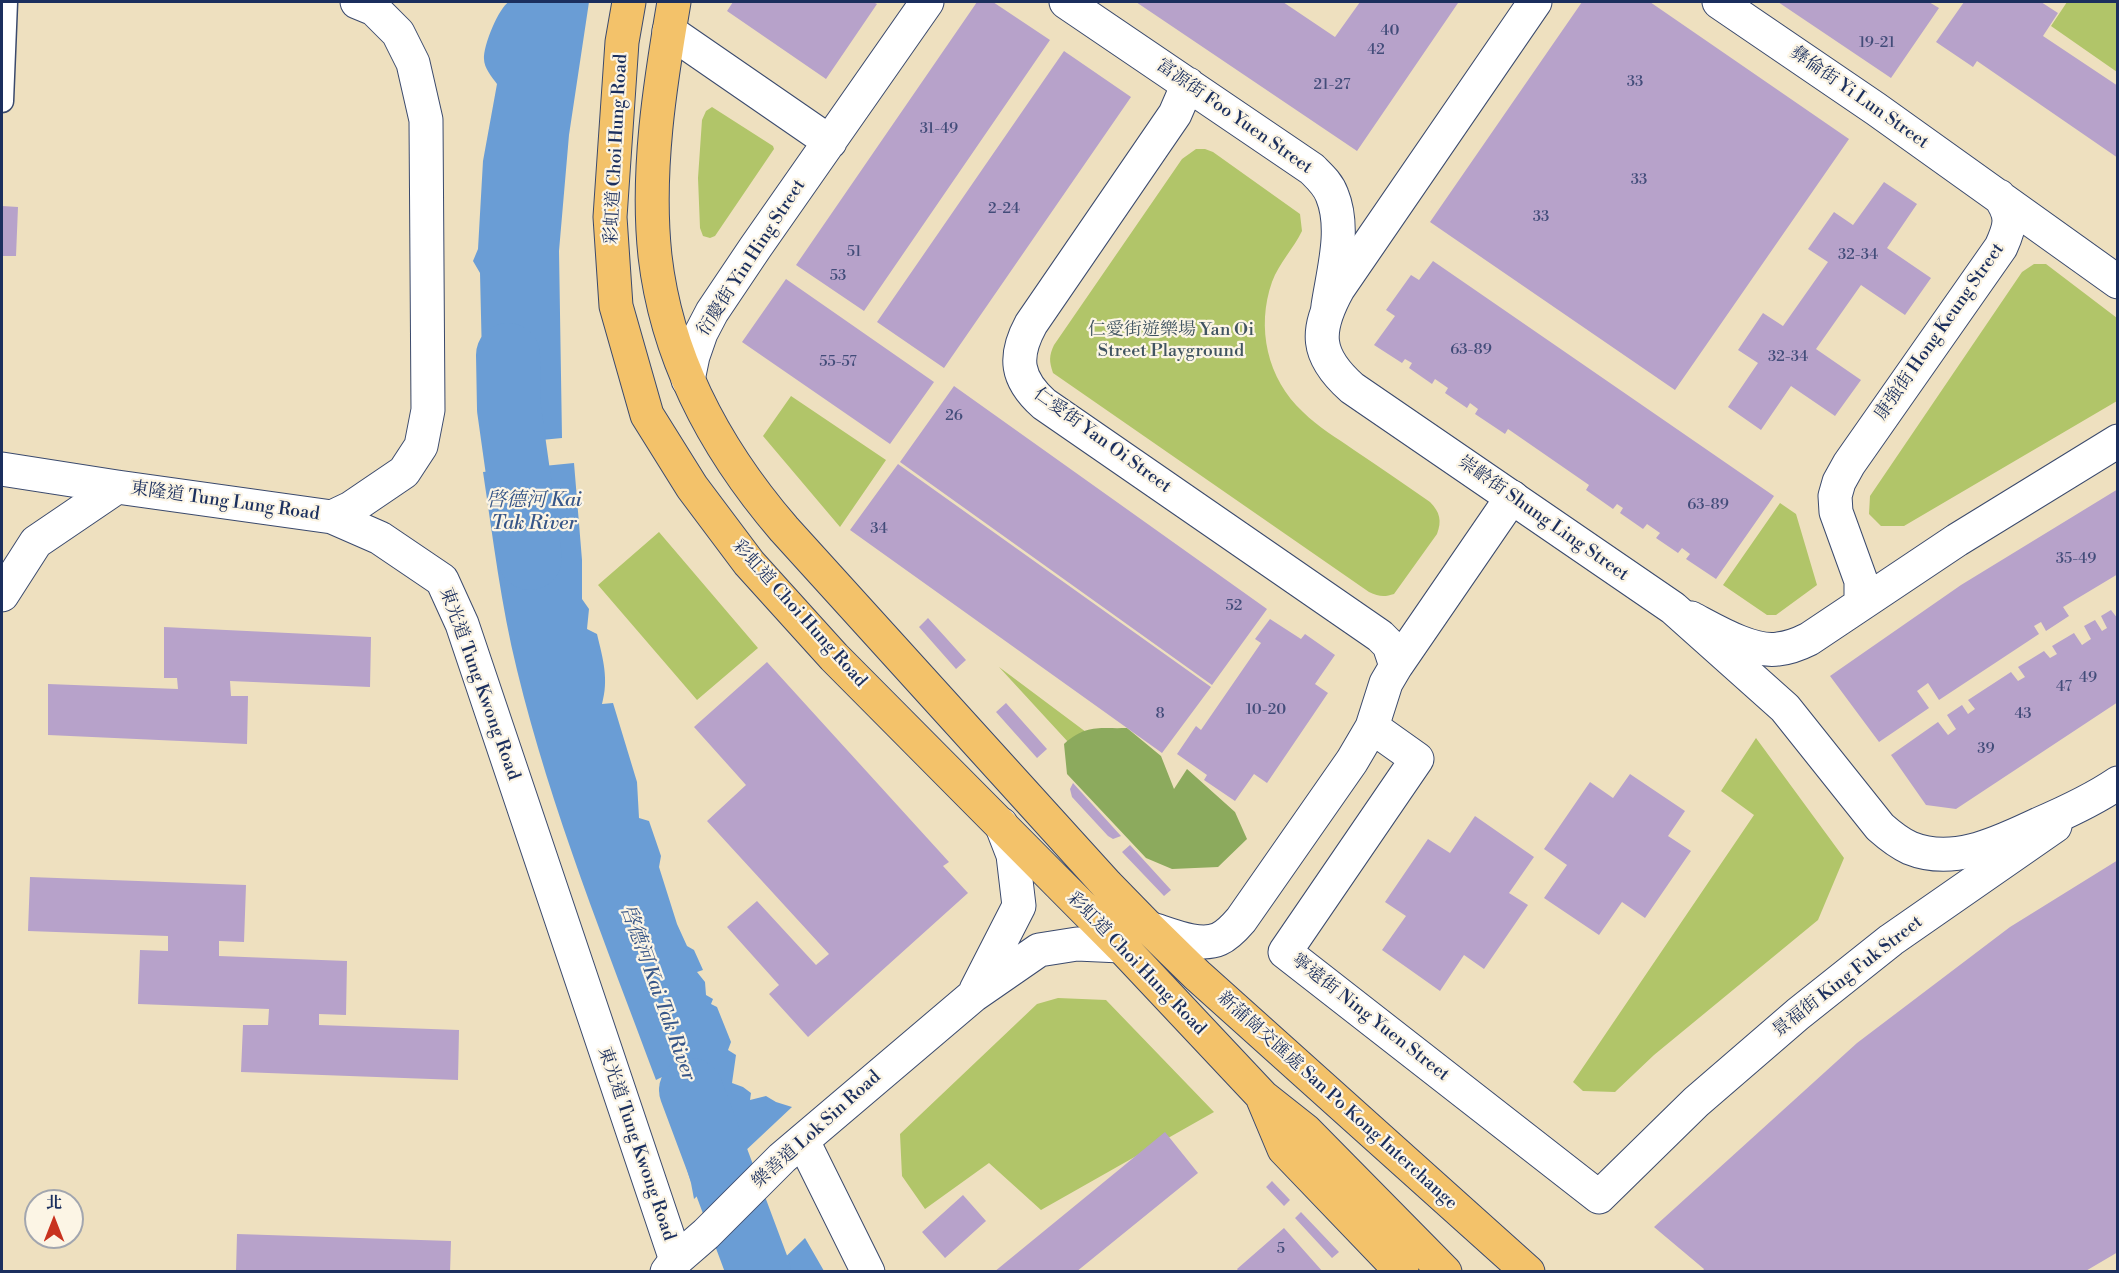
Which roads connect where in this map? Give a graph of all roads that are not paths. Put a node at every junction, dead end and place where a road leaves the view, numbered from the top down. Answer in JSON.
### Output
{"nodes":[{"id":1,"x":6,"y":2,"type":"edge"},
{"id":2,"x":357,"y":2,"type":"edge"},
{"id":3,"x":628,"y":2,"type":"edge"},
{"id":4,"x":927,"y":2,"type":"edge"},
{"id":5,"x":1066,"y":2,"type":"edge"},
{"id":6,"x":1535,"y":2,"type":"edge"},
{"id":7,"x":1719,"y":2,"type":"edge"},
{"id":8,"x":671,"y":16,"type":"edge"},
{"id":9,"x":1188,"y":84,"type":"junction"},
{"id":10,"x":2,"y":101,"type":"edge"},
{"id":11,"x":830,"y":142,"type":"junction"},
{"id":12,"x":1999,"y":196,"type":"junction"},
{"id":13,"x":2118,"y":282,"type":"edge"},
{"id":14,"x":1328,"y":306,"type":"junction"},
{"id":15,"x":688,"y":380,"type":"junction"},
{"id":16,"x":2118,"y":441,"type":"edge"},
{"id":17,"x":2,"y":469,"type":"edge"},
{"id":18,"x":117,"y":487,"type":"junction"},
{"id":19,"x":1512,"y":497,"type":"junction"},
{"id":20,"x":332,"y":517,"type":"junction"},
{"id":21,"x":2,"y":596,"type":"edge"},
{"id":22,"x":1861,"y":604,"type":"junction"},
{"id":23,"x":1673,"y":608,"type":"junction"},
{"id":24,"x":1396,"y":666,"type":"junction"},
{"id":25,"x":1372,"y":727,"type":"junction"},
{"id":26,"x":2106,"y":791,"type":"edge"},
{"id":27,"x":1001,"y":824,"type":"junction"},
{"id":28,"x":1149,"y":928,"type":"junction"},
{"id":29,"x":1121,"y":945,"type":"junction"},
{"id":30,"x":974,"y":995,"type":"junction"},
{"id":31,"x":1263,"y":1097,"type":"junction"},
{"id":32,"x":793,"y":1150,"type":"junction"},
{"id":33,"x":1599,"y":1197,"type":"joint"},
{"id":34,"x":671,"y":1266,"type":"edge"},
{"id":35,"x":868,"y":1272,"type":"edge"},
{"id":36,"x":1402,"y":1272,"type":"edge"},
{"id":37,"x":1445,"y":1272,"type":"edge"},
{"id":38,"x":1528,"y":1272,"type":"edge"}],
"edges":[{"from":1,"to":10,"type":"lane"},
{"from":2,"to":20,"type":"street"},
{"from":3,"to":27,"type":"main road","name":"彩虹道 Choi Hung Road"},
{"from":4,"to":11,"type":"street","name":"衍慶街 Yin Hing Street"},
{"from":5,"to":9,"type":"street","name":"富源街 Foo Yuen Street"},
{"from":6,"to":14,"type":"street","name":"崇齡街 Shung Ling Street"},
{"from":7,"to":12,"type":"street","name":"彝倫街 Yi Lun Street"},
{"from":8,"to":11,"type":"street"},
{"from":8,"to":15,"type":"main road","name":"彩虹道 Choi Hung Road"},
{"from":9,"to":14,"type":"street","name":"富源街 Foo Yuen Street"},
{"from":9,"to":24,"type":"street","name":"仁愛街 Yan Oi Street"},
{"from":11,"to":15,"type":"street","name":"衍慶街 Yin Hing Street"},
{"from":12,"to":13,"type":"street"},
{"from":12,"to":22,"type":"street","name":"康強街 Hong Keung Street"},
{"from":14,"to":19,"type":"street","name":"崇齡街 Shung Ling Street"},
{"from":15,"to":28,"type":"main road","name":"彩虹道 Choi Hung Road"},
{"from":16,"to":22,"type":"street"},
{"from":17,"to":18,"type":"street","name":"東隆道 Tung Lung Road"},
{"from":18,"to":20,"type":"street","name":"東隆道 Tung Lung Road"},
{"from":18,"to":21,"type":"street","name":"東隆道 Tung Lung Road"},
{"from":19,"to":23,"type":"street","name":"崇齡街 Shung Ling Street"},
{"from":19,"to":24,"type":"street"},
{"from":20,"to":34,"type":"street","name":"東光道 Tung Kwong Road"},
{"from":22,"to":23,"type":"street"},
{"from":23,"to":26,"type":"street","name":"崇齡街 Shung Ling Street"},
{"from":24,"to":25,"type":"street"},
{"from":25,"to":28,"type":"street"},
{"from":25,"to":33,"type":"street","name":"寧遠街 Ning Yuen Street"},
{"from":26,"to":33,"type":"street","name":"景福街 King Fuk Street"},
{"from":27,"to":29,"type":"main road","name":"彩虹道 Choi Hung Road"},
{"from":27,"to":30,"type":"street","name":"樂善道 Lok Sin Road"},
{"from":28,"to":38,"type":"main road","name":"新蒲崗交匯處 San Po Kong Interchange"},
{"from":29,"to":30,"type":"street","name":"樂善道 Lok Sin Road"},
{"from":29,"to":31,"type":"main road","name":"彩虹道 Choi Hung Road"},
{"from":30,"to":32,"type":"street","name":"樂善道 Lok Sin Road"},
{"from":31,"to":36,"type":"main road"},
{"from":31,"to":37,"type":"main road"},
{"from":32,"to":34,"type":"street","name":"樂善道 Lok Sin Road"},
{"from":32,"to":35,"type":"street"}]}
